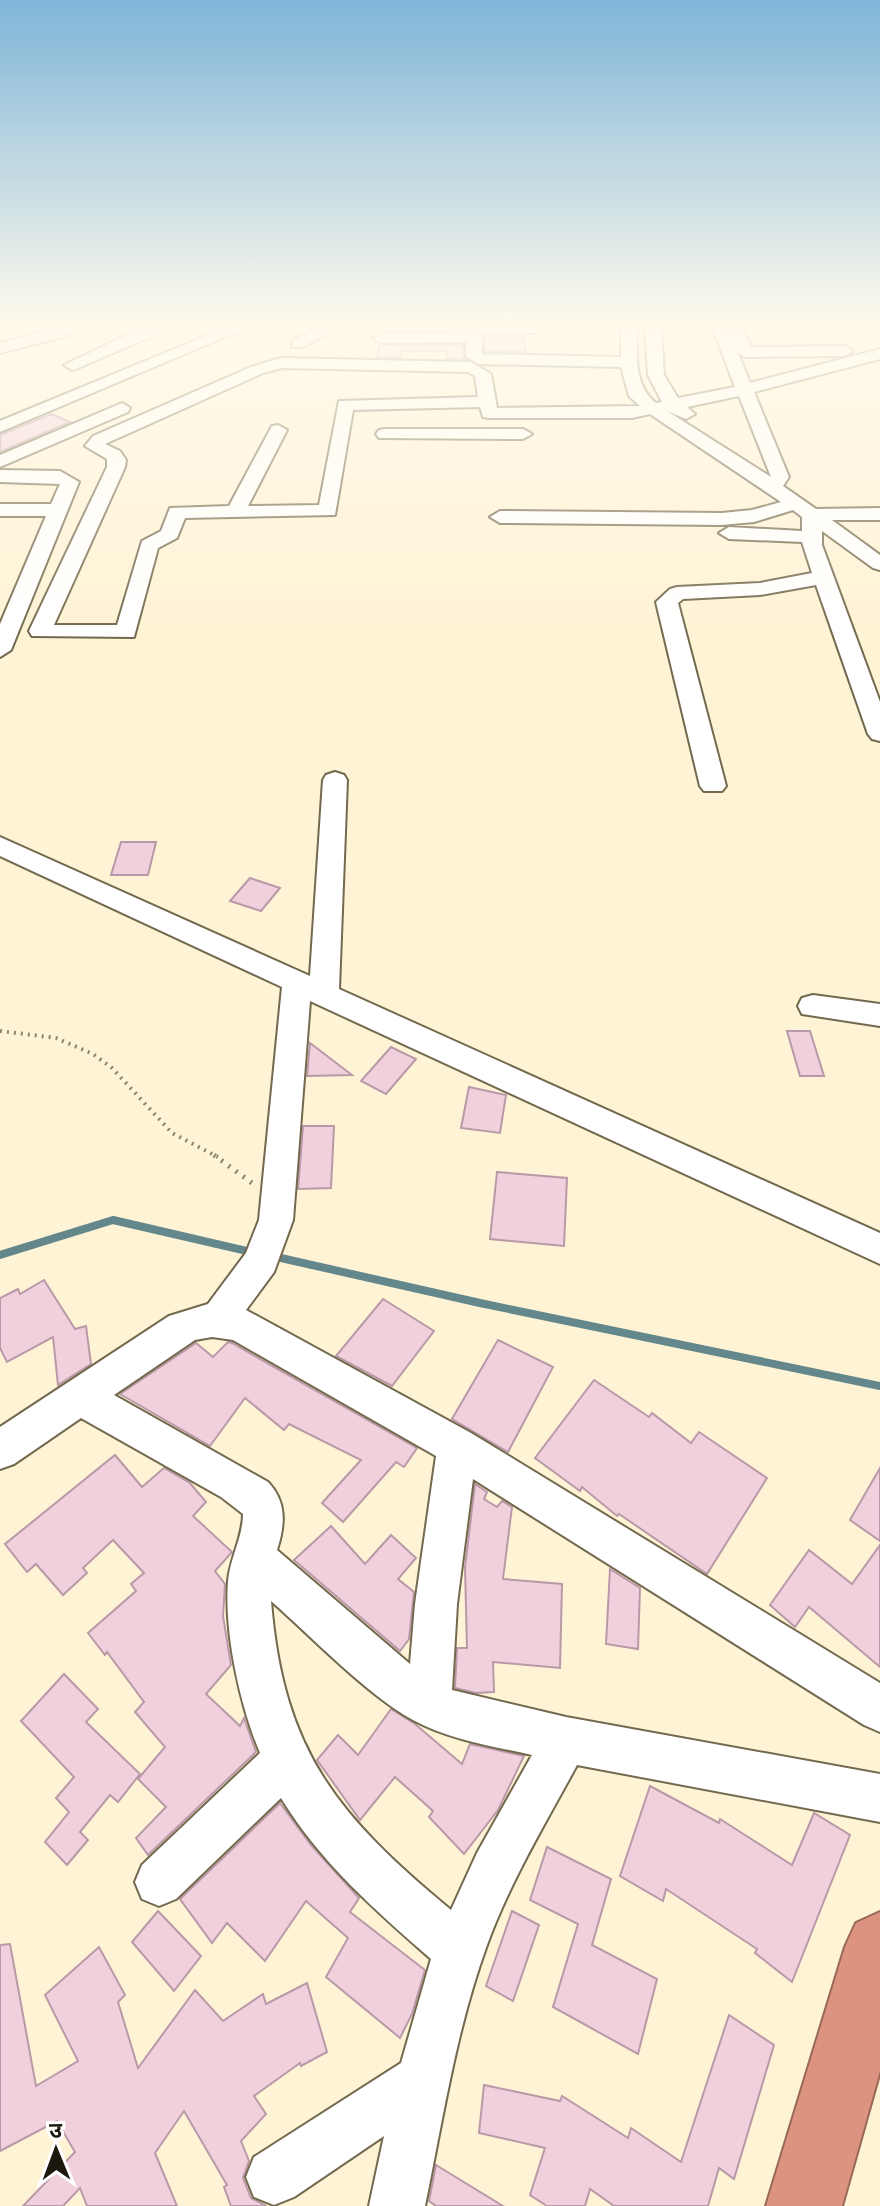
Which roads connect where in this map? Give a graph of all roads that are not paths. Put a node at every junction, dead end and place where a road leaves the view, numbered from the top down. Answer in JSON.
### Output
{"nodes":[{"id":1,"x":75,"y":429,"type":"edge"},
{"id":2,"x":124,"y":429,"type":"edge"},
{"id":3,"x":161,"y":429,"type":"edge"},
{"id":4,"x":341,"y":429,"type":"edge"},
{"id":5,"x":682,"y":429,"type":"edge"},
{"id":6,"x":707,"y":429,"type":"edge"},
{"id":7,"x":757,"y":429,"type":"edge"},
{"id":8,"x":278,"y":430,"type":"dead end"},
{"id":9,"x":385,"y":434,"type":"dead end"},
{"id":10,"x":537,"y":434,"type":"dead end"},
{"id":11,"x":660,"y":434,"type":"dead end"},
{"id":12,"x":690,"y":434,"type":"junction"},
{"id":13,"x":107,"y":453,"type":"junction"},
{"id":14,"x":0,"y":462,"type":"edge"},
{"id":15,"x":0,"y":476,"type":"edge"},
{"id":16,"x":776,"y":482,"type":"junction"},
{"id":17,"x":0,"y":510,"type":"edge"},
{"id":18,"x":58,"y":510,"type":"junction"},
{"id":19,"x":235,"y":512,"type":"junction"},
{"id":20,"x":840,"y":514,"type":"junction"},
{"id":21,"x":880,"y":514,"type":"edge"},
{"id":22,"x":500,"y":517,"type":"dead end"},
{"id":23,"x":806,"y":519,"type":"junction"},
{"id":24,"x":867,"y":530,"type":"dead end"},
{"id":25,"x":729,"y":533,"type":"dead end"},
{"id":26,"x":880,"y":564,"type":"edge"},
{"id":27,"x":824,"y":577,"type":"junction"},
{"id":28,"x":0,"y":650,"type":"edge"},
{"id":29,"x":880,"y":734,"type":"edge"},
{"id":30,"x":335,"y":780,"type":"dead end"},
{"id":31,"x":713,"y":786,"type":"dead end"},
{"id":32,"x":0,"y":846,"type":"edge"},
{"id":33,"x":310,"y":986,"type":"junction"},
{"id":34,"x":813,"y":1006,"type":"dead end"},
{"id":35,"x":880,"y":1015,"type":"edge"},
{"id":36,"x":880,"y":1249,"type":"edge"},
{"id":37,"x":219,"y":1318,"type":"junction"},
{"id":38,"x":81,"y":1397,"type":"junction"},
{"id":39,"x":457,"y":1447,"type":"junction"},
{"id":40,"x":0,"y":1450,"type":"edge"},
{"id":41,"x":253,"y":1557,"type":"junction"},
{"id":42,"x":429,"y":1704,"type":"junction"},
{"id":43,"x":880,"y":1709,"type":"edge"},
{"id":44,"x":566,"y":1740,"type":"junction"},
{"id":45,"x":287,"y":1760,"type":"junction"},
{"id":46,"x":880,"y":1798,"type":"edge"},
{"id":47,"x":159,"y":1882,"type":"dead end"},
{"id":48,"x":880,"y":1947,"type":"edge"},
{"id":49,"x":460,"y":1950,"type":"junction"},
{"id":50,"x":425,"y":2078,"type":"junction"},
{"id":51,"x":274,"y":2177,"type":"dead end"},
{"id":52,"x":397,"y":2206,"type":"edge"},
{"id":53,"x":804,"y":2206,"type":"edge"}],
"edges":[{"from":1,"to":14,"type":"street"},
{"from":2,"to":13,"type":"street"},
{"from":3,"to":13,"type":"street"},
{"from":4,"to":19,"type":"street"},
{"from":5,"to":12,"type":"street"},
{"from":6,"to":16,"type":"street"},
{"from":7,"to":16,"type":"street"},
{"from":8,"to":19,"type":"street"},
{"from":9,"to":10,"type":"street"},
{"from":11,"to":12,"type":"street"},
{"from":12,"to":16,"type":"street"},
{"from":13,"to":19,"type":"street"},
{"from":15,"to":18,"type":"street"},
{"from":16,"to":20,"type":"street"},
{"from":16,"to":23,"type":"street"},
{"from":17,"to":18,"type":"street"},
{"from":18,"to":28,"type":"street"},
{"from":20,"to":21,"type":"street"},
{"from":20,"to":23,"type":"street"},
{"from":20,"to":24,"type":"street"},
{"from":22,"to":23,"type":"street"},
{"from":23,"to":25,"type":"street"},
{"from":23,"to":26,"type":"street"},
{"from":23,"to":27,"type":"street"},
{"from":27,"to":29,"type":"street"},
{"from":27,"to":31,"type":"street"},
{"from":30,"to":33,"type":"street"},
{"from":32,"to":33,"type":"street"},
{"from":33,"to":36,"type":"street"},
{"from":33,"to":37,"type":"street"},
{"from":34,"to":35,"type":"street"},
{"from":37,"to":38,"type":"street"},
{"from":37,"to":39,"type":"street"},
{"from":38,"to":40,"type":"street"},
{"from":38,"to":41,"type":"street"},
{"from":39,"to":42,"type":"street"},
{"from":39,"to":43,"type":"street"},
{"from":41,"to":42,"type":"street"},
{"from":41,"to":45,"type":"street"},
{"from":42,"to":44,"type":"street"},
{"from":44,"to":46,"type":"street"},
{"from":44,"to":49,"type":"street"},
{"from":45,"to":47,"type":"street"},
{"from":45,"to":49,"type":"street"},
{"from":48,"to":53,"type":"highway"},
{"from":49,"to":50,"type":"street"},
{"from":50,"to":51,"type":"street"},
{"from":50,"to":52,"type":"street"}]}
